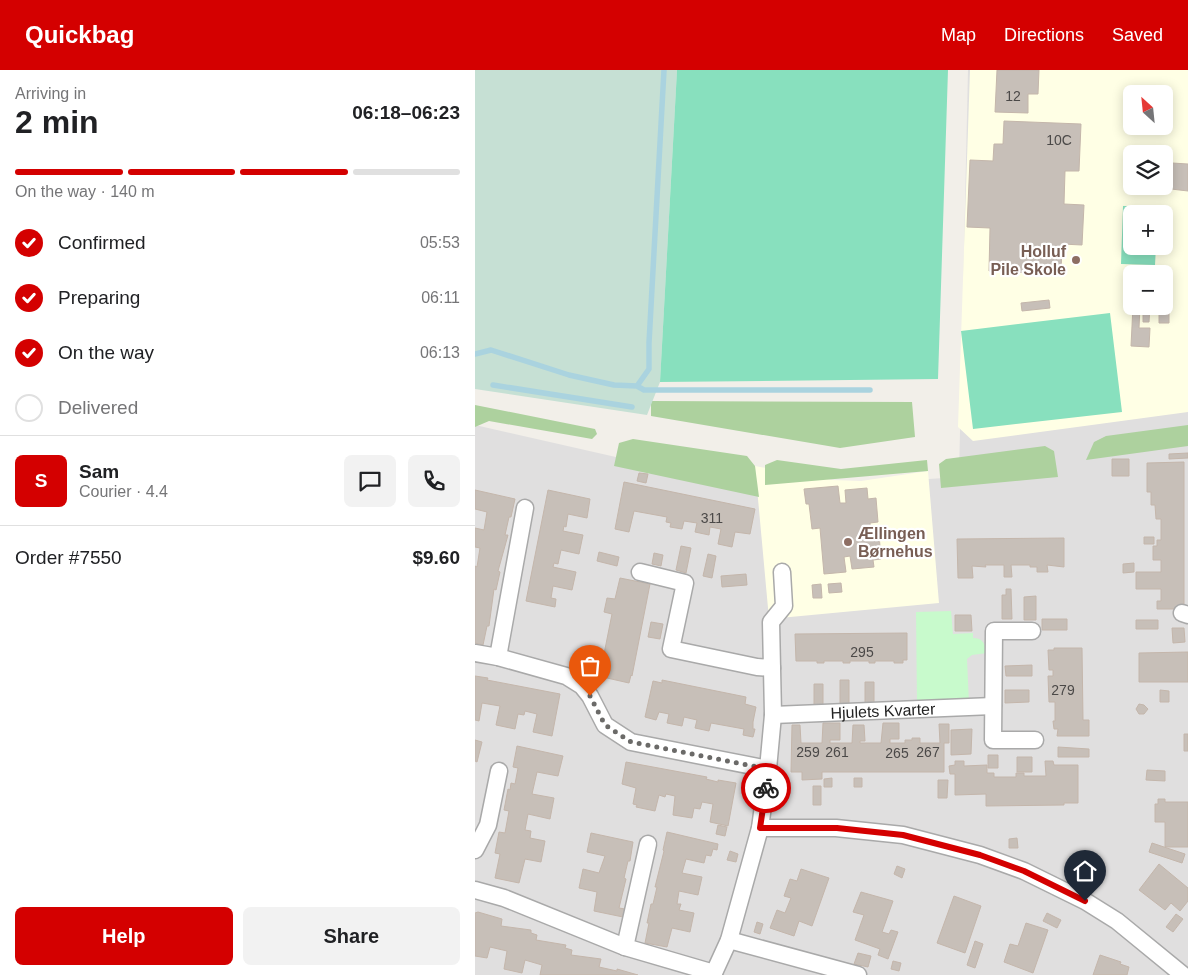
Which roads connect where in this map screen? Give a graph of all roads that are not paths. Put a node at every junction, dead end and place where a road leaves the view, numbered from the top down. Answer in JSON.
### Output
{"nodes":[{"id":1,"x":525,"y":508,"type":"dead end"},
{"id":2,"x":640,"y":572,"type":"dead end"},
{"id":3,"x":782,"y":572,"type":"dead end"},
{"id":4,"x":1032,"y":631,"type":"dead end"},
{"id":5,"x":475,"y":653,"type":"edge"},
{"id":6,"x":498,"y":657,"type":"junction"},
{"id":7,"x":772,"y":668,"type":"junction"},
{"id":8,"x":993,"y":706,"type":"junction"},
{"id":9,"x":773,"y":715,"type":"junction"},
{"id":10,"x":1035,"y":740,"type":"dead end"},
{"id":11,"x":768,"y":769,"type":"junction"},
{"id":12,"x":499,"y":771,"type":"dead end"},
{"id":13,"x":760,"y":828,"type":"junction"},
{"id":14,"x":648,"y":844,"type":"dead end"},
{"id":15,"x":475,"y":850,"type":"edge"},
{"id":16,"x":475,"y":890,"type":"edge"},
{"id":17,"x":729,"y":940,"type":"junction"},
{"id":18,"x":625,"y":947,"type":"junction"},
{"id":19,"x":713,"y":974,"type":"edge"},
{"id":20,"x":858,"y":975,"type":"edge"},
{"id":21,"x":1183,"y":975,"type":"edge"}],
"edges":[{"from":1,"to":6,"type":"street"},
{"from":2,"to":7,"type":"street"},
{"from":3,"to":7,"type":"street"},
{"from":4,"to":8,"type":"street"},
{"from":5,"to":6,"type":"street"},
{"from":6,"to":11,"type":"street"},
{"from":7,"to":9,"type":"street"},
{"from":8,"to":9,"type":"street","name":"Hjulets Kvarter"},
{"from":8,"to":10,"type":"street"},
{"from":9,"to":11,"type":"street"},
{"from":11,"to":13,"type":"street"},
{"from":12,"to":15,"type":"street"},
{"from":13,"to":17,"type":"street"},
{"from":13,"to":21,"type":"street"},
{"from":14,"to":18,"type":"street"},
{"from":16,"to":18,"type":"street"},
{"from":17,"to":19,"type":"street"},
{"from":17,"to":20,"type":"street"},
{"from":18,"to":19,"type":"street"}]}
